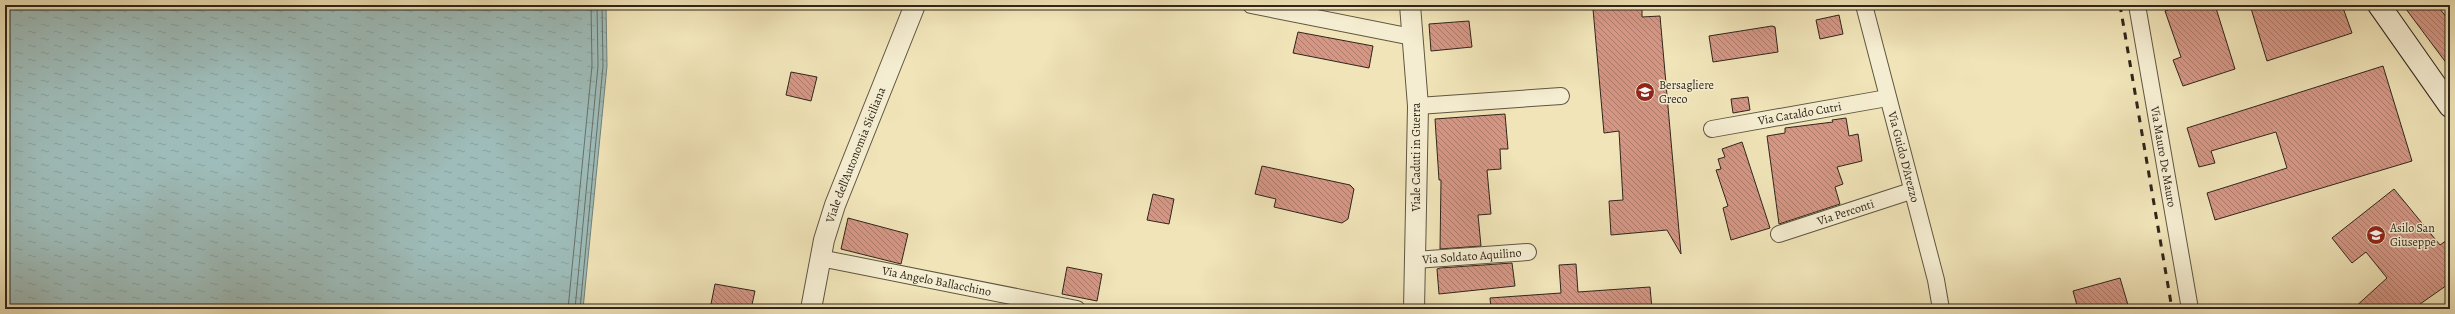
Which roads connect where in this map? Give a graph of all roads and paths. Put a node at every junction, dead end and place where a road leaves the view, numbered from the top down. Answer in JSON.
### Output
{"nodes":[{"id":1,"x":915,"y":5,"type":"edge"},
{"id":2,"x":1250,"y":5,"type":"edge"},
{"id":3,"x":1410,"y":5,"type":"edge"},
{"id":4,"x":1864,"y":5,"type":"edge"},
{"id":5,"x":2137,"y":5,"type":"edge"},
{"id":6,"x":2379,"y":5,"type":"edge"},
{"id":7,"x":1412,"y":37,"type":"junction"},
{"id":8,"x":2441,"y":82,"type":"edge"},
{"id":9,"x":1561,"y":96,"type":"dead end"},
{"id":10,"x":1887,"y":98,"type":"junction"},
{"id":11,"x":1418,"y":106,"type":"junction"},
{"id":12,"x":2450,"y":106,"type":"edge"},
{"id":13,"x":1712,"y":129,"type":"dead end"},
{"id":14,"x":1911,"y":191,"type":"junction"},
{"id":15,"x":1779,"y":234,"type":"dead end"},
{"id":16,"x":1528,"y":252,"type":"dead end"},
{"id":17,"x":820,"y":258,"type":"junction"},
{"id":18,"x":1415,"y":260,"type":"junction"},
{"id":19,"x":811,"y":309,"type":"edge"},
{"id":20,"x":1077,"y":309,"type":"edge"},
{"id":21,"x":1414,"y":309,"type":"edge"},
{"id":22,"x":1941,"y":309,"type":"edge"},
{"id":23,"x":2190,"y":309,"type":"edge"}],
"edges":[{"from":1,"to":17,"type":"street","name":"Viale dell'Autonomia Siciliana"},
{"from":2,"to":7,"type":"street"},
{"from":3,"to":7,"type":"street","name":"Viale Caduti in Guerra"},
{"from":4,"to":10,"type":"street","name":"Via Guido D'Arezzo"},
{"from":5,"to":23,"type":"street","name":"Via Mauro De Mauro"},
{"from":6,"to":8,"type":"main road"},
{"from":7,"to":11,"type":"street","name":"Viale Caduti in Guerra"},
{"from":8,"to":12,"type":"main road"},
{"from":9,"to":11,"type":"street"},
{"from":10,"to":13,"type":"street","name":"Via Cataldo Cutri"},
{"from":10,"to":14,"type":"street","name":"Via Guido D'Arezzo"},
{"from":11,"to":18,"type":"street","name":"Viale Caduti in Guerra"},
{"from":14,"to":15,"type":"street","name":"Via Perconti"},
{"from":14,"to":22,"type":"street","name":"Via Guido D'Arezzo"},
{"from":16,"to":18,"type":"street","name":"Via Soldato Aquilino"},
{"from":17,"to":19,"type":"street","name":"Viale dell'Autonomia Siciliana"},
{"from":17,"to":20,"type":"street","name":"Via Angelo Ballacchino"},
{"from":18,"to":21,"type":"street","name":"Viale Caduti in Guerra"}]}
